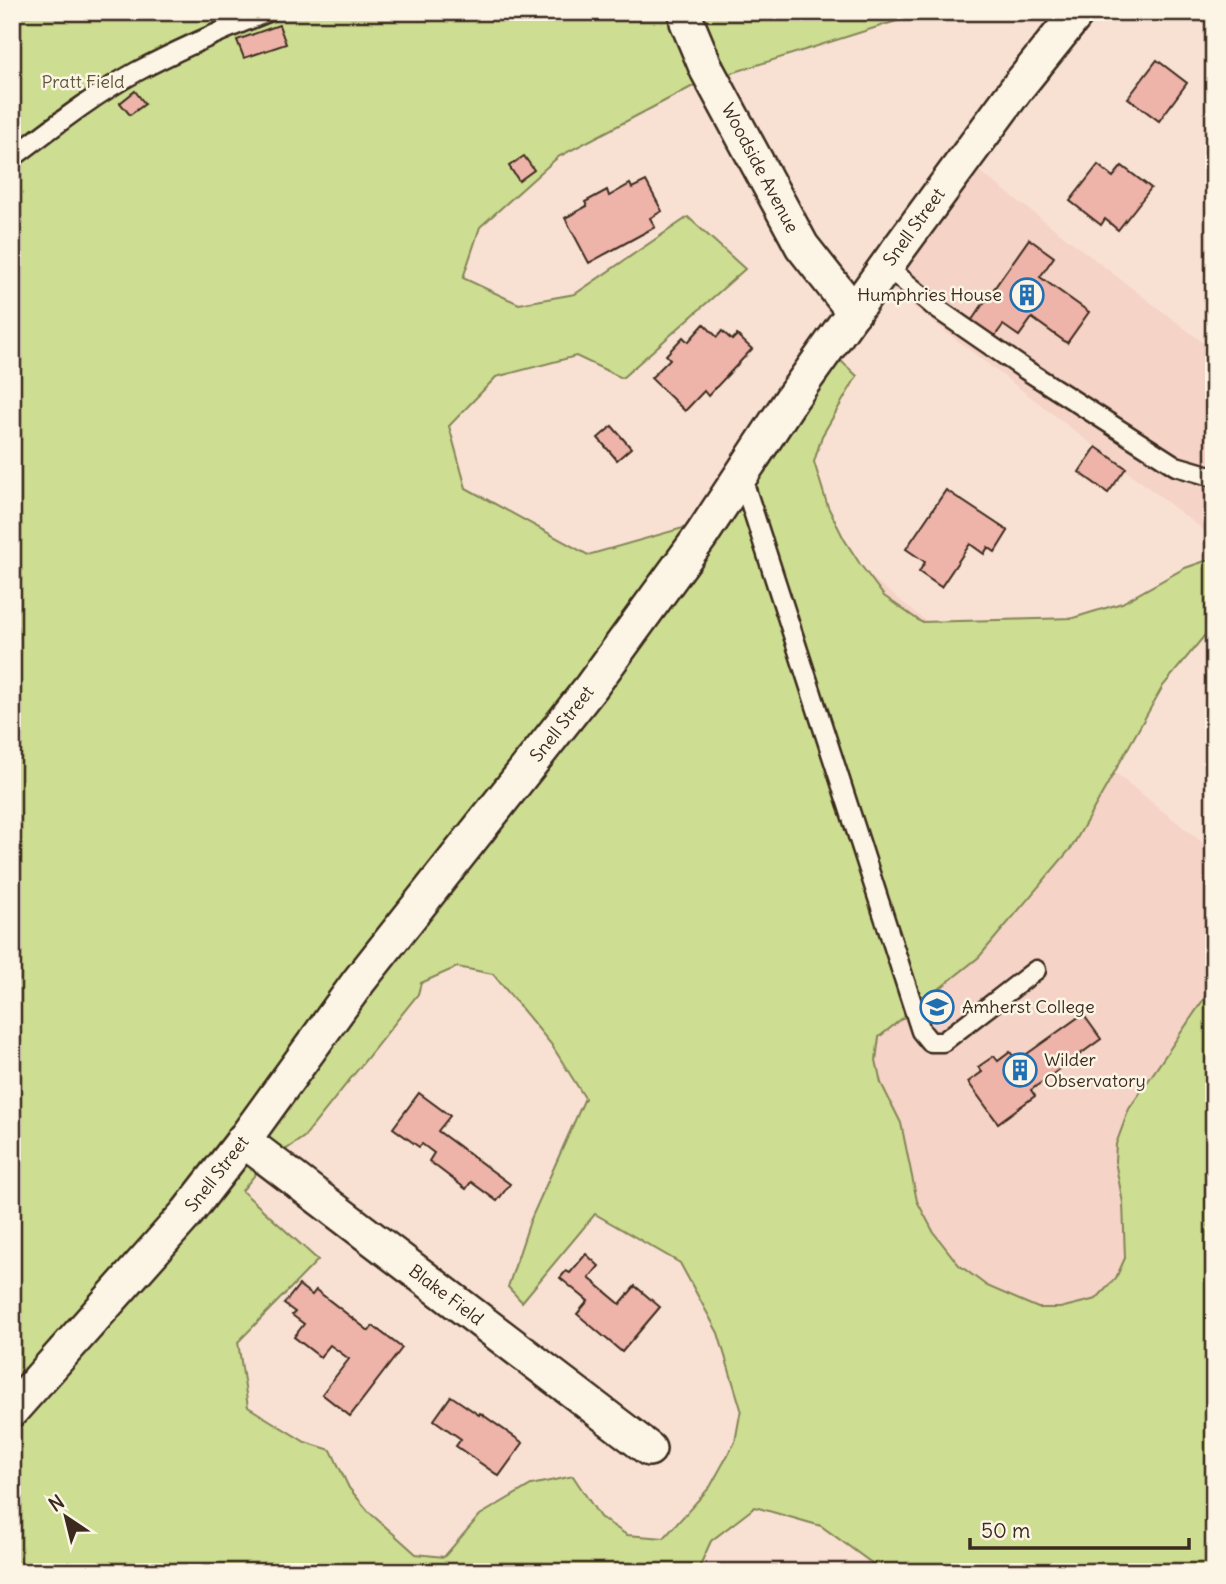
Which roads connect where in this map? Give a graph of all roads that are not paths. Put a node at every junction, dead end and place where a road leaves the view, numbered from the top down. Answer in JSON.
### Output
{"nodes":[{"id":1,"x":268,"y":12,"type":"edge"},
{"id":2,"x":1079,"y":12,"type":"edge"},
{"id":3,"x":687,"y":17,"type":"edge"},
{"id":4,"x":12,"y":158,"type":"edge"},
{"id":5,"x":886,"y":266,"type":"junction"},
{"id":6,"x":854,"y":312,"type":"junction"},
{"id":7,"x":741,"y":474,"type":"junction"},
{"id":8,"x":1214,"y":477,"type":"edge"},
{"id":9,"x":1036,"y":970,"type":"dead end"},
{"id":10,"x":243,"y":1140,"type":"junction"},
{"id":11,"x":12,"y":1410,"type":"edge"},
{"id":12,"x":649,"y":1449,"type":"dead end"}],
"edges":[{"from":1,"to":4,"type":"lane"},
{"from":2,"to":5,"type":"street","name":"Snell Street"},
{"from":3,"to":6,"type":"street","name":"Woodside Avenue"},
{"from":5,"to":6,"type":"street","name":"Snell Street"},
{"from":5,"to":8,"type":"lane"},
{"from":6,"to":7,"type":"street","name":"Snell Street"},
{"from":7,"to":9,"type":"lane"},
{"from":7,"to":10,"type":"street","name":"Snell Street"},
{"from":10,"to":11,"type":"street","name":"Snell Street"},
{"from":10,"to":12,"type":"street","name":"Blake Field"}]}
